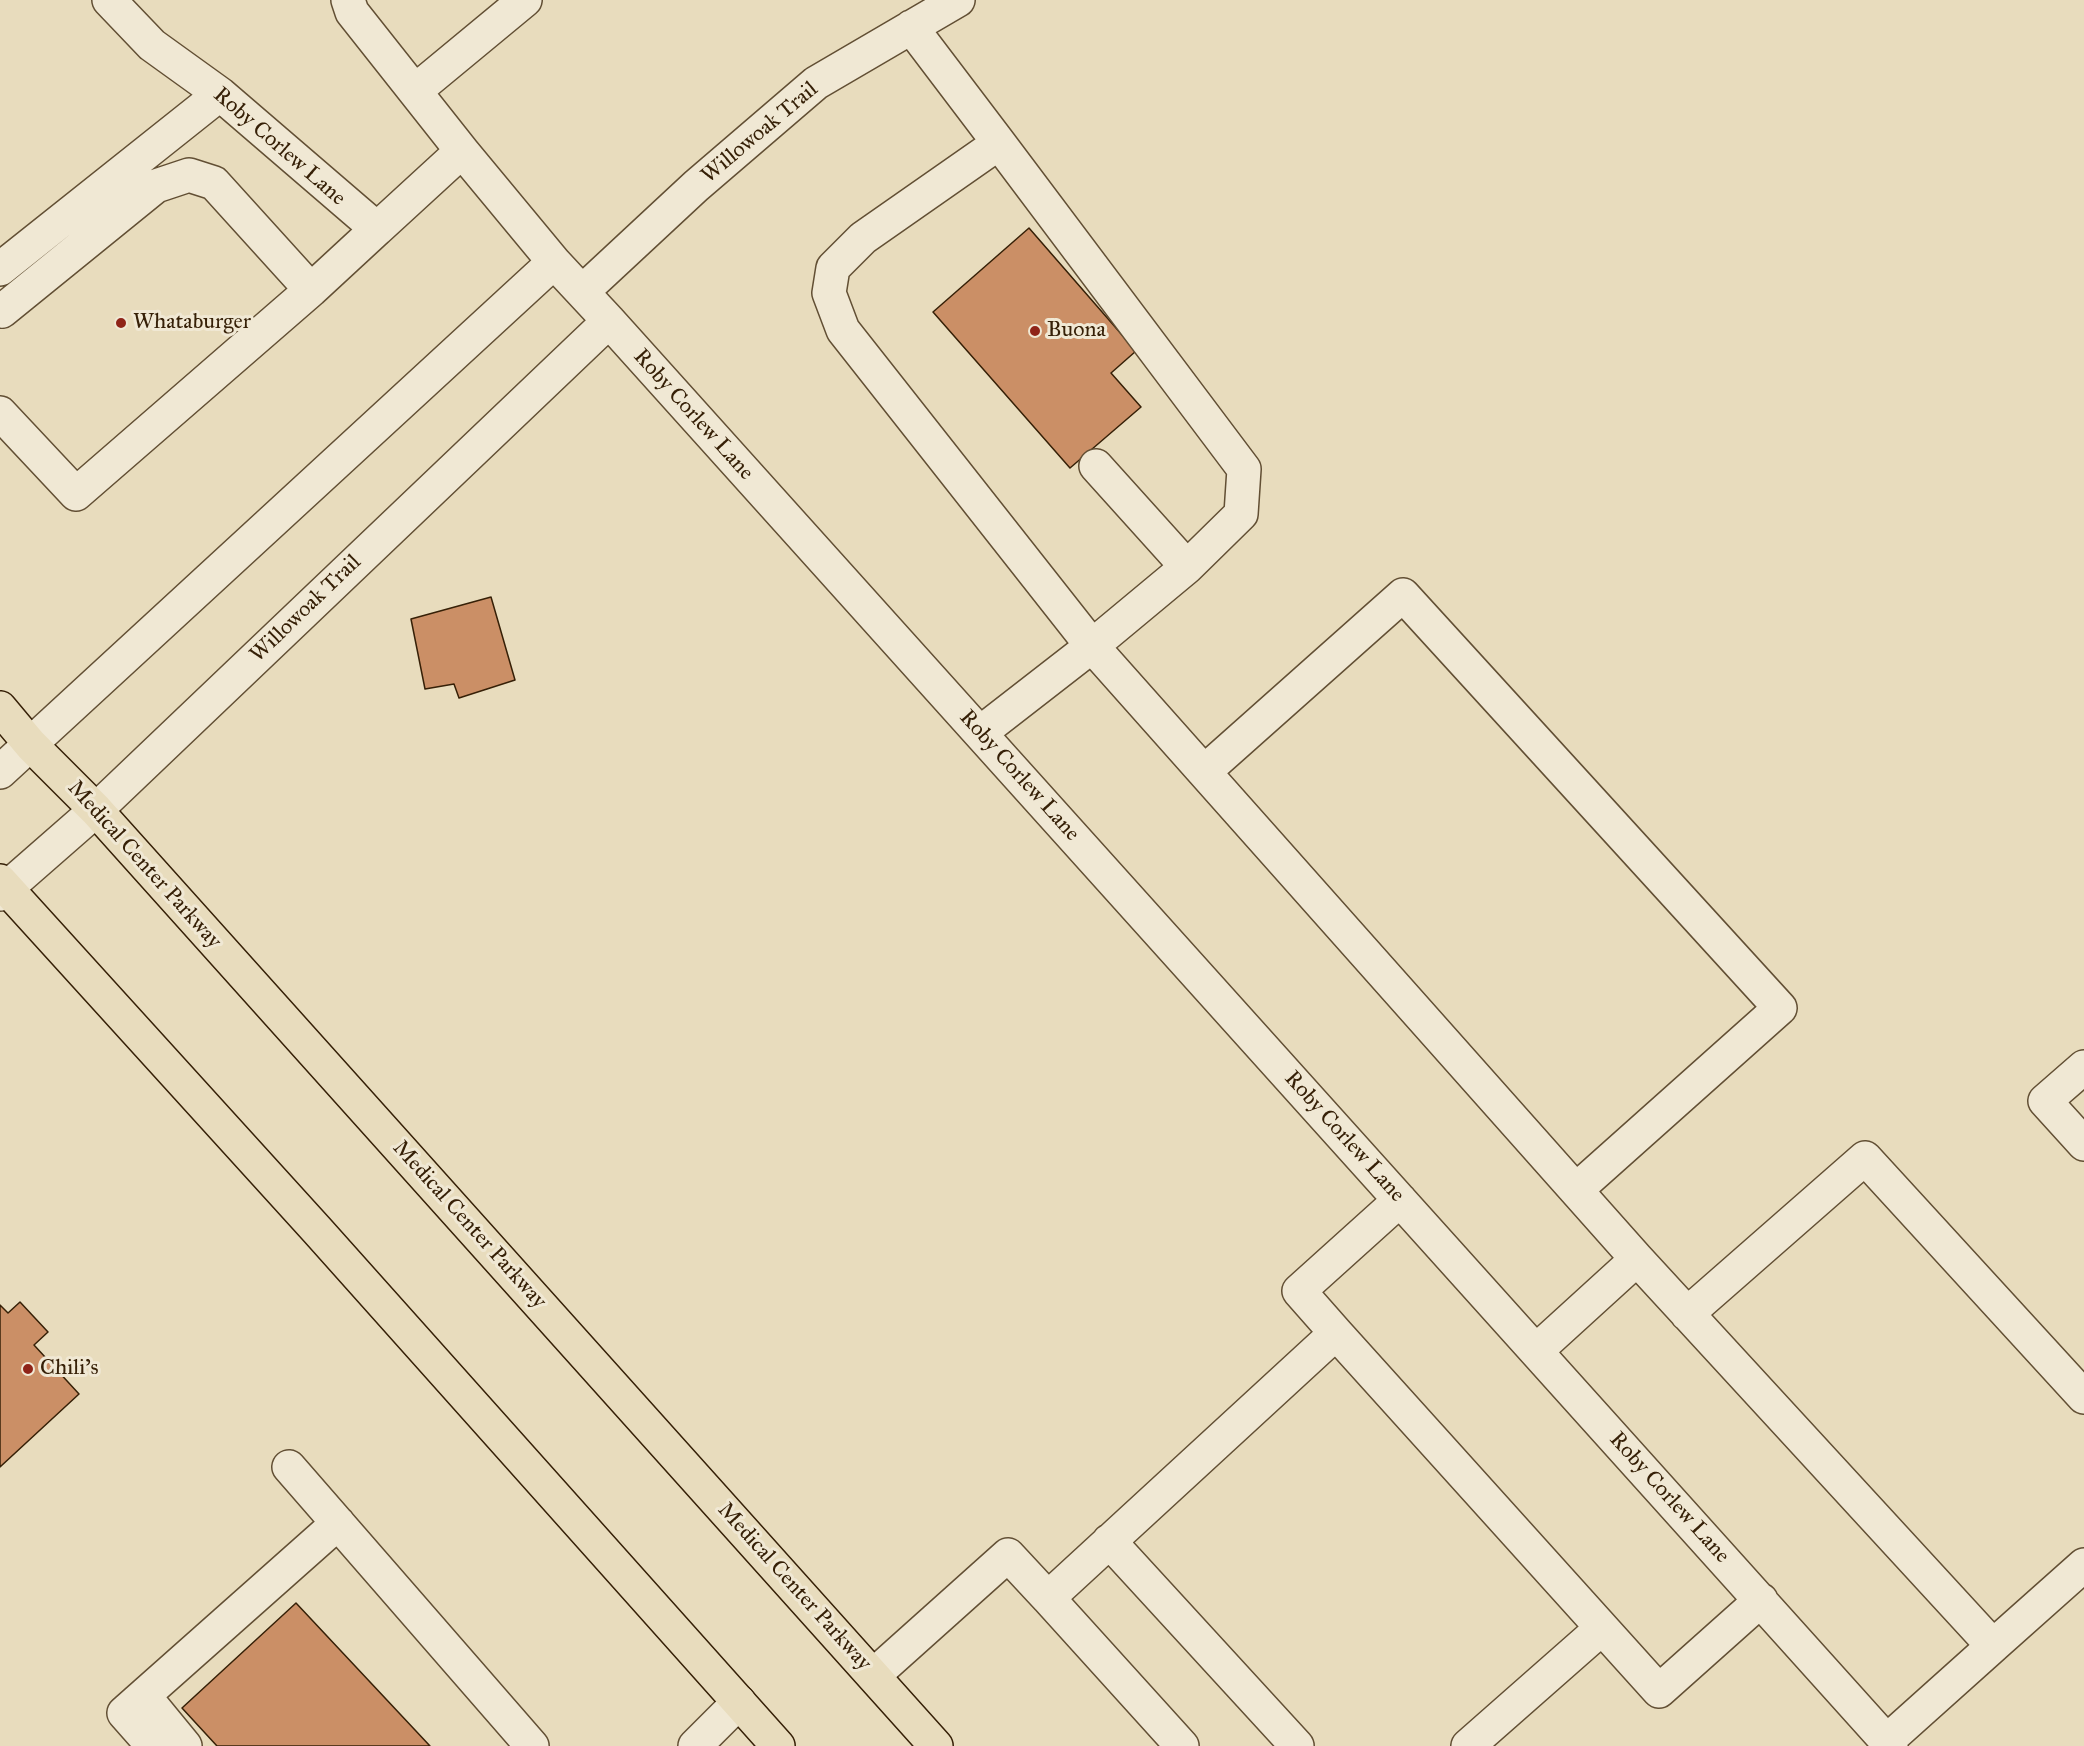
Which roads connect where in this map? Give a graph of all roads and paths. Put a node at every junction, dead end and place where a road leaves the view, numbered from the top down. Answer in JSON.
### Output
{"nodes":[{"id":1,"x":109,"y":0,"type":"edge"},
{"id":2,"x":348,"y":0,"type":"edge"},
{"id":3,"x":525,"y":0,"type":"edge"},
{"id":4,"x":958,"y":0,"type":"edge"},
{"id":5,"x":911,"y":27,"type":"junction"},
{"id":6,"x":415,"y":91,"type":"junction"},
{"id":7,"x":220,"y":94,"type":"junction"},
{"id":8,"x":999,"y":143,"type":"junction"},
{"id":9,"x":462,"y":151,"type":"junction"},
{"id":10,"x":377,"y":229,"type":"junction"},
{"id":11,"x":554,"y":262,"type":"junction"},
{"id":12,"x":0,"y":269,"type":"edge"},
{"id":13,"x":311,"y":290,"type":"junction"},
{"id":14,"x":582,"y":292,"type":"junction"},
{"id":15,"x":0,"y":310,"type":"edge"},
{"id":16,"x":609,"y":321,"type":"junction"},
{"id":17,"x":0,"y":412,"type":"edge"},
{"id":18,"x":1096,"y":466,"type":"dead end"},
{"id":19,"x":1187,"y":567,"type":"junction"},
{"id":20,"x":1092,"y":646,"type":"junction"},
{"id":21,"x":0,"y":708,"type":"edge"},
{"id":22,"x":980,"y":733,"type":"junction"},
{"id":23,"x":31,"y":745,"type":"junction"},
{"id":24,"x":0,"y":772,"type":"edge"},
{"id":25,"x":1204,"y":772,"type":"junction"},
{"id":26,"x":96,"y":810,"type":"junction"},
{"id":27,"x":2,"y":888,"type":"edge"},
{"id":28,"x":2084,"y":1066,"type":"edge"},
{"id":29,"x":2084,"y":1144,"type":"edge"},
{"id":30,"x":1576,"y":1190,"type":"junction"},
{"id":31,"x":1400,"y":1200,"type":"junction"},
{"id":32,"x":1637,"y":1259,"type":"junction"},
{"id":33,"x":1687,"y":1314,"type":"junction"},
{"id":34,"x":1336,"y":1333,"type":"junction"},
{"id":35,"x":1536,"y":1351,"type":"junction"},
{"id":36,"x":2084,"y":1396,"type":"edge"},
{"id":37,"x":289,"y":1467,"type":"dead end"},
{"id":38,"x":338,"y":1523,"type":"junction"},
{"id":39,"x":1109,"y":1541,"type":"junction"},
{"id":40,"x":2084,"y":1565,"type":"edge"},
{"id":41,"x":1048,"y":1598,"type":"junction"},
{"id":42,"x":1761,"y":1600,"type":"junction"},
{"id":43,"x":1602,"y":1628,"type":"junction"},
{"id":44,"x":1992,"y":1646,"type":"junction"},
{"id":45,"x":874,"y":1675,"type":"junction"},
{"id":46,"x":144,"y":1696,"type":"junction"},
{"id":47,"x":739,"y":1702,"type":"junction"},
{"id":48,"x":517,"y":1741,"type":"edge"},
{"id":49,"x":1889,"y":1744,"type":"edge"},
{"id":50,"x":153,"y":1746,"type":"edge"},
{"id":51,"x":185,"y":1746,"type":"edge"},
{"id":52,"x":695,"y":1746,"type":"edge"},
{"id":53,"x":778,"y":1746,"type":"edge"},
{"id":54,"x":936,"y":1746,"type":"edge"},
{"id":55,"x":1182,"y":1746,"type":"edge"},
{"id":56,"x":1297,"y":1746,"type":"edge"},
{"id":57,"x":1468,"y":1746,"type":"edge"}],
"edges":[{"from":1,"to":7,"type":"street","name":"Roby Corlew Lane"},
{"from":2,"to":6,"type":"street","name":"Roby Corlew Lane"},
{"from":3,"to":6,"type":"street"},
{"from":4,"to":5,"type":"street","name":"Willowoak Trail"},
{"from":5,"to":8,"type":"street"},
{"from":5,"to":14,"type":"street","name":"Willowoak Trail"},
{"from":6,"to":9,"type":"street","name":"Roby Corlew Lane"},
{"from":7,"to":10,"type":"street","name":"Roby Corlew Lane"},
{"from":7,"to":12,"type":"street"},
{"from":8,"to":19,"type":"street"},
{"from":8,"to":20,"type":"street"},
{"from":9,"to":10,"type":"street"},
{"from":9,"to":11,"type":"street","name":"Roby Corlew Lane"},
{"from":10,"to":13,"type":"street"},
{"from":11,"to":14,"type":"street","name":"Roby Corlew Lane"},
{"from":11,"to":23,"type":"street"},
{"from":13,"to":15,"type":"street"},
{"from":13,"to":17,"type":"street"},
{"from":14,"to":16,"type":"street","name":"Roby Corlew Lane"},
{"from":16,"to":22,"type":"street","name":"Roby Corlew Lane"},
{"from":16,"to":26,"type":"street","name":"Willowoak Trail"},
{"from":18,"to":19,"type":"street"},
{"from":19,"to":20,"type":"street"},
{"from":20,"to":22,"type":"street"},
{"from":20,"to":25,"type":"street"},
{"from":21,"to":23,"type":"main road","name":"Medical Center Parkway"},
{"from":22,"to":31,"type":"street","name":"Roby Corlew Lane"},
{"from":23,"to":24,"type":"street"},
{"from":23,"to":26,"type":"main road","name":"Medical Center Parkway"},
{"from":25,"to":30,"type":"street"},
{"from":25,"to":30,"type":"street"},
{"from":26,"to":27,"type":"street","name":"Willowoak Trail"},
{"from":26,"to":45,"type":"main road","name":"Medical Center Parkway"},
{"from":27,"to":47,"type":"main road"},
{"from":28,"to":29,"type":"street"},
{"from":30,"to":32,"type":"street"},
{"from":31,"to":34,"type":"street"},
{"from":31,"to":35,"type":"street","name":"Roby Corlew Lane"},
{"from":32,"to":33,"type":"street"},
{"from":32,"to":35,"type":"street"},
{"from":33,"to":36,"type":"street"},
{"from":33,"to":44,"type":"street"},
{"from":34,"to":39,"type":"street"},
{"from":34,"to":43,"type":"street"},
{"from":35,"to":42,"type":"street","name":"Roby Corlew Lane"},
{"from":37,"to":38,"type":"street"},
{"from":38,"to":46,"type":"street"},
{"from":38,"to":48,"type":"street"},
{"from":39,"to":41,"type":"street"},
{"from":39,"to":56,"type":"street"},
{"from":40,"to":44,"type":"street"},
{"from":41,"to":45,"type":"street"},
{"from":41,"to":55,"type":"street"},
{"from":42,"to":43,"type":"street"},
{"from":42,"to":49,"type":"street","name":"Roby Corlew Lane"},
{"from":43,"to":57,"type":"street"},
{"from":44,"to":49,"type":"street"},
{"from":45,"to":54,"type":"main road","name":"Medical Center Parkway"},
{"from":46,"to":50,"type":"street"},
{"from":46,"to":51,"type":"street"},
{"from":47,"to":52,"type":"street"},
{"from":47,"to":53,"type":"main road"}]}
